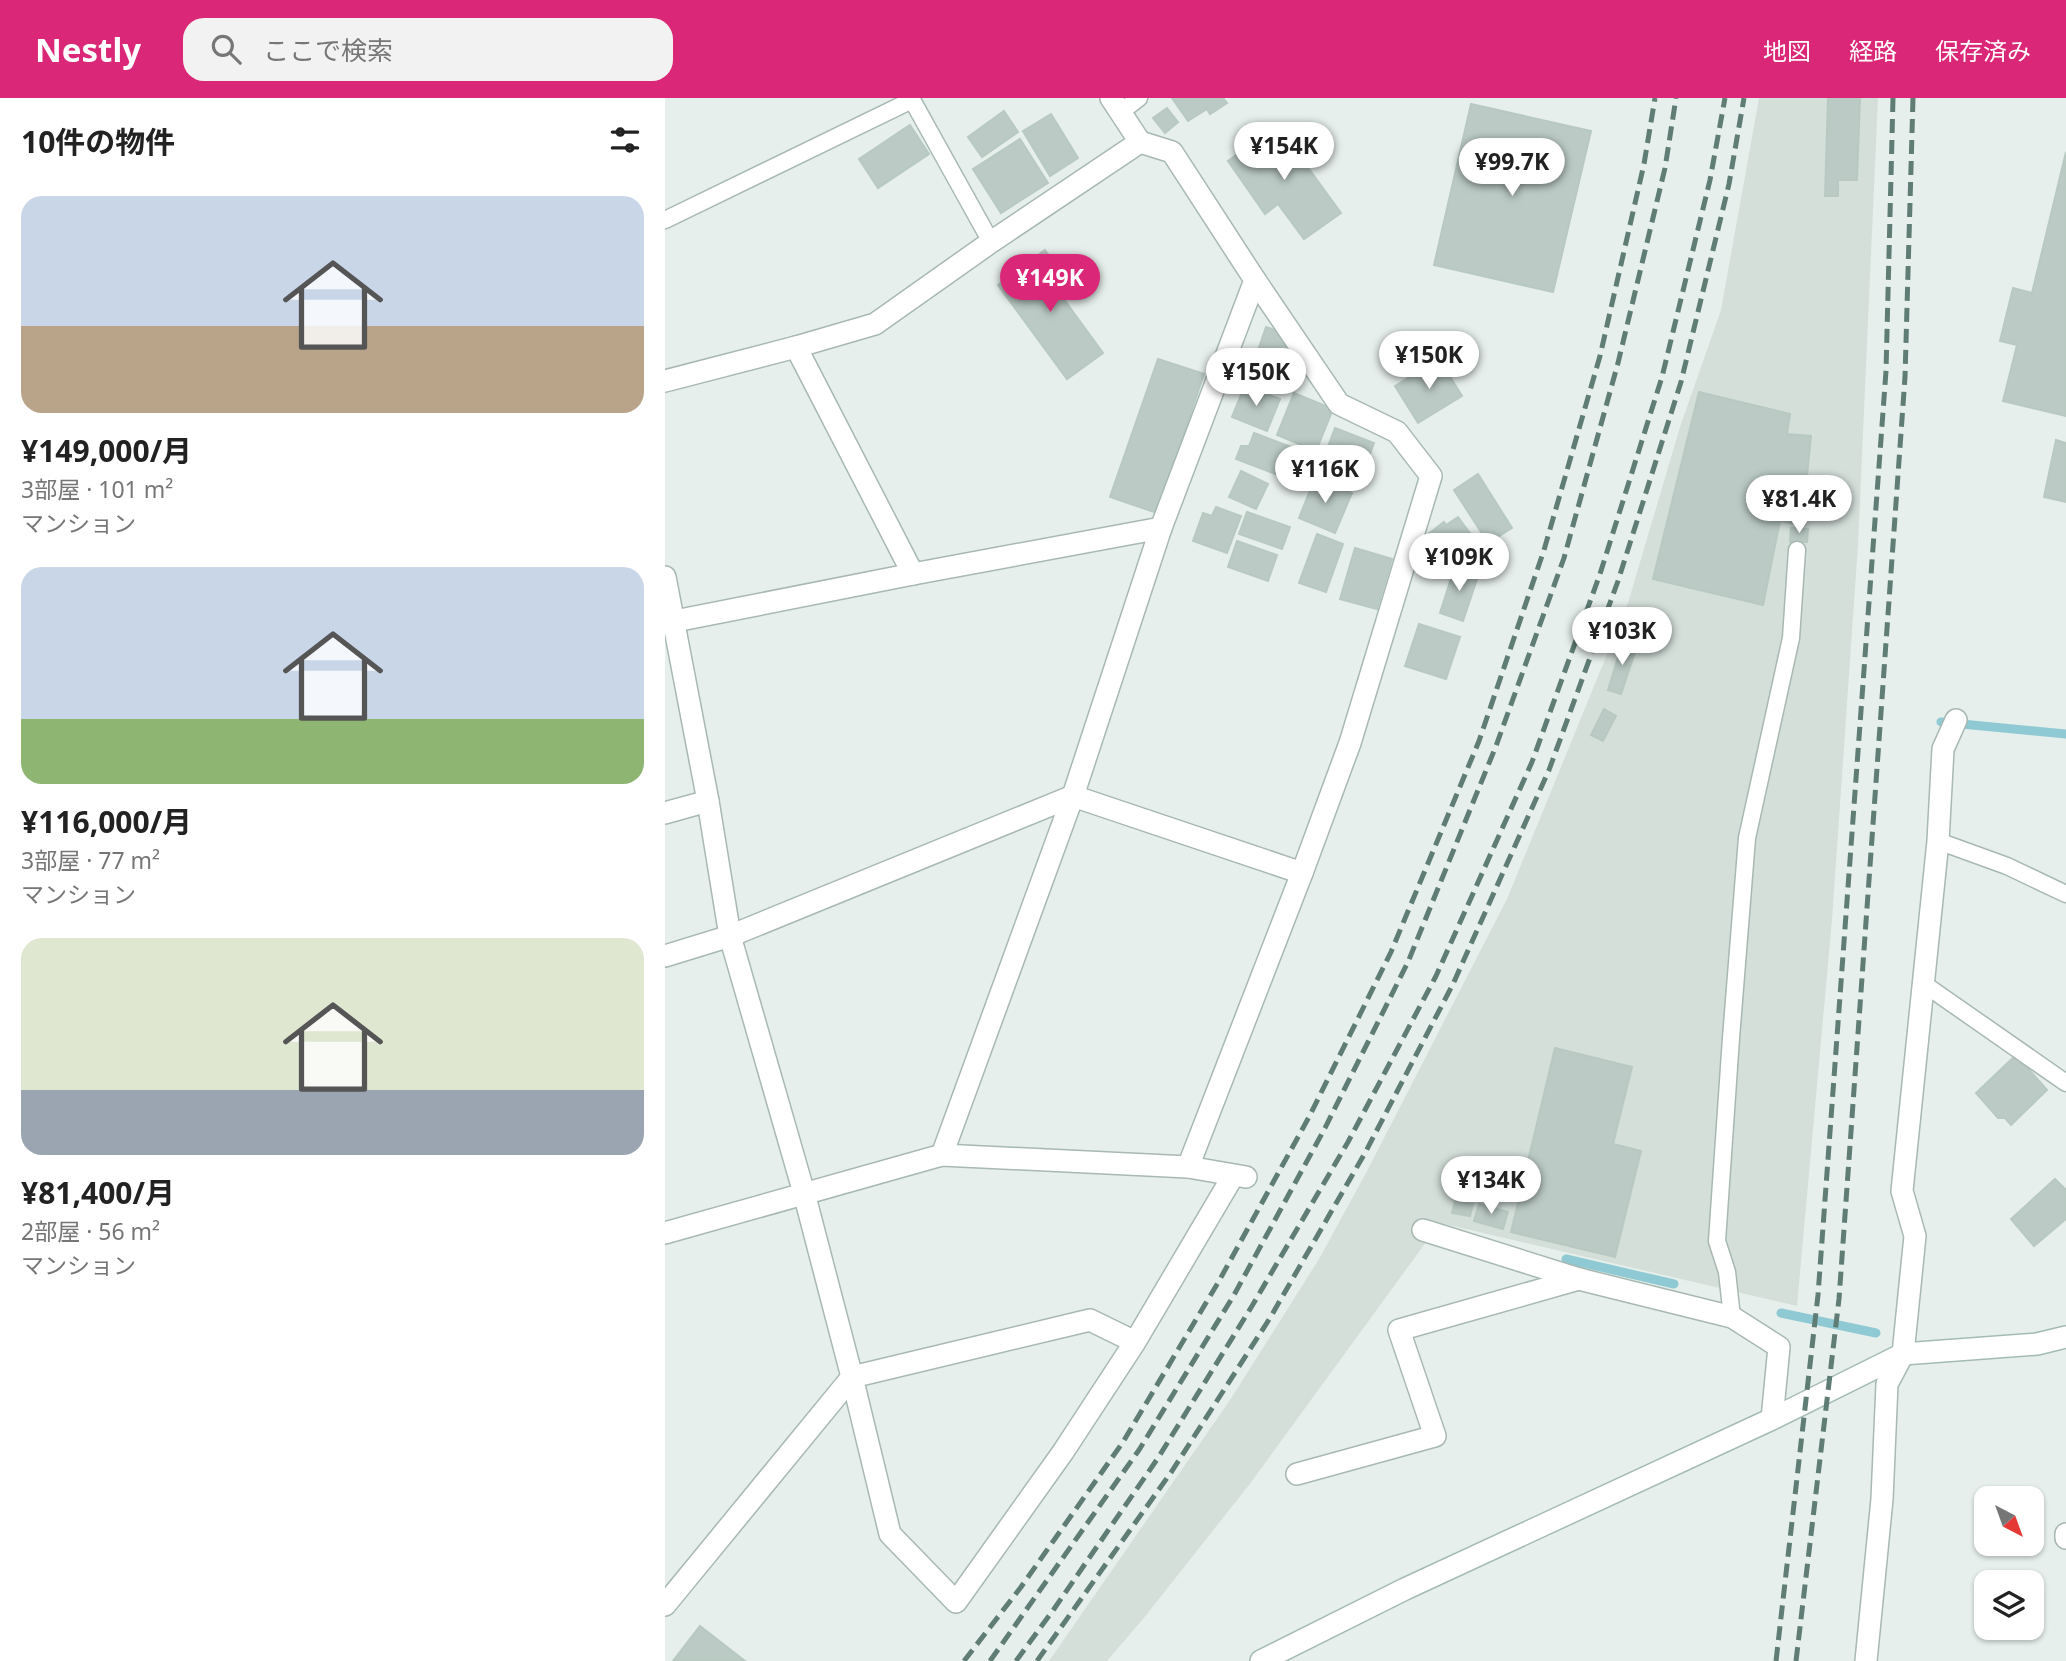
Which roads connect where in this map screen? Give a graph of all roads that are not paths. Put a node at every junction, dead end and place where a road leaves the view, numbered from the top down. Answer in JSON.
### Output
{"nodes":[{"id":1,"x":1139,"y":98,"type":"edge"},
{"id":2,"x":911,"y":99,"type":"edge"},
{"id":3,"x":1116,"y":105,"type":"edge"},
{"id":4,"x":1140,"y":142,"type":"junction"},
{"id":5,"x":665,"y":220,"type":"edge"},
{"id":6,"x":991,"y":242,"type":"junction"},
{"id":7,"x":1255,"y":280,"type":"junction"},
{"id":8,"x":796,"y":346,"type":"junction"},
{"id":9,"x":665,"y":380,"type":"edge"},
{"id":10,"x":1161,"y":528,"type":"junction"},
{"id":11,"x":1797,"y":550,"type":"dead end"},
{"id":12,"x":913,"y":574,"type":"junction"},
{"id":13,"x":665,"y":577,"type":"edge"},
{"id":14,"x":669,"y":622,"type":"edge"},
{"id":15,"x":1956,"y":720,"type":"dead end"},
{"id":16,"x":1073,"y":796,"type":"junction"},
{"id":17,"x":708,"y":801,"type":"junction"},
{"id":18,"x":665,"y":813,"type":"edge"},
{"id":19,"x":1938,"y":841,"type":"junction"},
{"id":20,"x":1302,"y":873,"type":"junction"},
{"id":21,"x":2066,"y":894,"type":"edge"},
{"id":22,"x":730,"y":936,"type":"junction"},
{"id":23,"x":665,"y":956,"type":"edge"},
{"id":24,"x":1924,"y":984,"type":"junction"},
{"id":25,"x":2066,"y":1083,"type":"edge"},
{"id":26,"x":942,"y":1155,"type":"junction"},
{"id":27,"x":1188,"y":1167,"type":"junction"},
{"id":28,"x":804,"y":1193,"type":"junction"},
{"id":29,"x":1423,"y":1230,"type":"dead end"},
{"id":30,"x":665,"y":1233,"type":"edge"},
{"id":31,"x":1579,"y":1279,"type":"junction"},
{"id":32,"x":1732,"y":1317,"type":"junction"},
{"id":33,"x":2066,"y":1337,"type":"edge"},
{"id":34,"x":1135,"y":1342,"type":"junction"},
{"id":35,"x":1903,"y":1354,"type":"junction"},
{"id":36,"x":852,"y":1377,"type":"junction"},
{"id":37,"x":1772,"y":1419,"type":"junction"},
{"id":38,"x":1297,"y":1474,"type":"dead end"},
{"id":39,"x":665,"y":1605,"type":"edge"},
{"id":40,"x":1261,"y":1661,"type":"edge"},
{"id":41,"x":1866,"y":1661,"type":"edge"}],
"edges":[{"from":1,"to":3,"type":"lane"},
{"from":2,"to":5,"type":"lane"},
{"from":2,"to":6,"type":"lane"},
{"from":3,"to":4,"type":"street"},
{"from":4,"to":6,"type":"street"},
{"from":4,"to":7,"type":"street"},
{"from":6,"to":8,"type":"street"},
{"from":7,"to":10,"type":"street"},
{"from":7,"to":20,"type":"street"},
{"from":8,"to":9,"type":"street"},
{"from":8,"to":12,"type":"street"},
{"from":10,"to":12,"type":"street"},
{"from":10,"to":16,"type":"street"},
{"from":11,"to":32,"type":"lane"},
{"from":12,"to":14,"type":"street"},
{"from":13,"to":14,"type":"street"},
{"from":14,"to":17,"type":"street"},
{"from":15,"to":19,"type":"street"},
{"from":16,"to":20,"type":"street"},
{"from":16,"to":22,"type":"street"},
{"from":16,"to":26,"type":"street"},
{"from":17,"to":18,"type":"street"},
{"from":17,"to":22,"type":"street"},
{"from":19,"to":21,"type":"lane"},
{"from":19,"to":24,"type":"street"},
{"from":20,"to":27,"type":"street"},
{"from":22,"to":23,"type":"street"},
{"from":22,"to":28,"type":"street"},
{"from":24,"to":25,"type":"lane"},
{"from":24,"to":35,"type":"street"},
{"from":26,"to":27,"type":"street"},
{"from":26,"to":28,"type":"street"},
{"from":27,"to":34,"type":"street"},
{"from":28,"to":30,"type":"street"},
{"from":28,"to":36,"type":"street"},
{"from":29,"to":31,"type":"street"},
{"from":31,"to":32,"type":"street"},
{"from":31,"to":38,"type":"street"},
{"from":32,"to":37,"type":"street"},
{"from":33,"to":35,"type":"street"},
{"from":34,"to":36,"type":"street"},
{"from":34,"to":36,"type":"street"},
{"from":35,"to":37,"type":"street"},
{"from":35,"to":41,"type":"street"},
{"from":36,"to":39,"type":"street"},
{"from":37,"to":40,"type":"street"}]}
